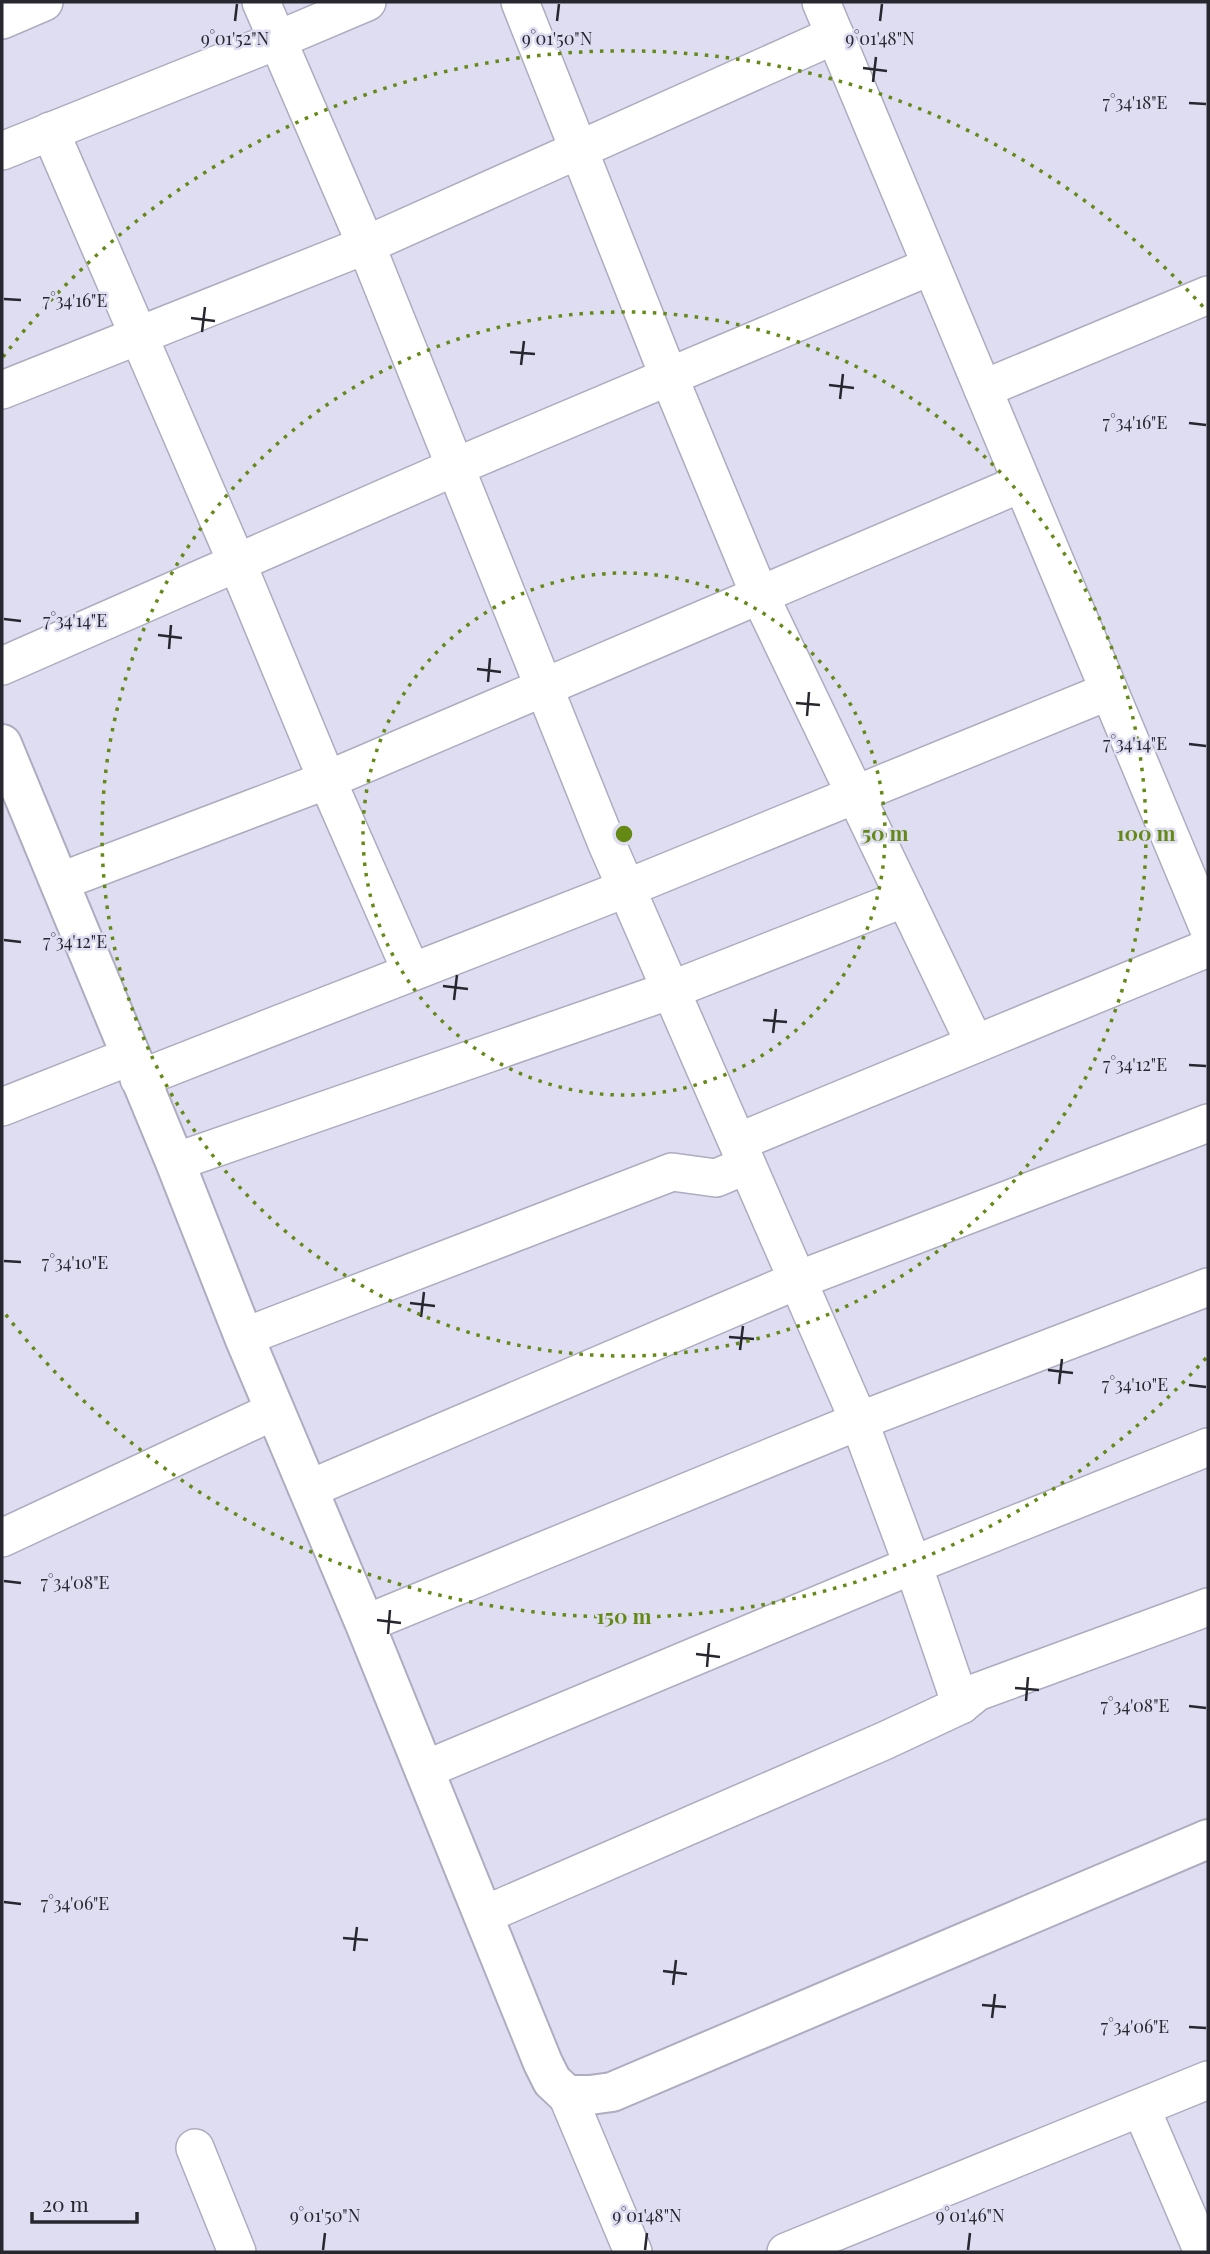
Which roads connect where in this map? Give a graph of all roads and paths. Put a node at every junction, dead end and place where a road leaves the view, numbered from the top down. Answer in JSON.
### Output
{"nodes":[{"id":1,"x":44,"y":2,"type":"edge"},
{"id":2,"x":261,"y":2,"type":"edge"},
{"id":3,"x":367,"y":2,"type":"edge"},
{"id":4,"x":520,"y":2,"type":"edge"},
{"id":5,"x":821,"y":2,"type":"edge"},
{"id":6,"x":5,"y":13,"type":"edge"},
{"id":7,"x":835,"y":35,"type":"junction"},
{"id":8,"x":276,"y":40,"type":"junction"},
{"id":9,"x":50,"y":131,"type":"junction"},
{"id":10,"x":578,"y":149,"type":"junction"},
{"id":11,"x":2,"y":150,"type":"edge"},
{"id":12,"x":366,"y":245,"type":"junction"},
{"id":13,"x":931,"y":266,"type":"junction"},
{"id":14,"x":1208,"y":295,"type":"edge"},
{"id":15,"x":138,"y":336,"type":"junction"},
{"id":16,"x":669,"y":377,"type":"junction"},
{"id":17,"x":983,"y":389,"type":"junction"},
{"id":18,"x":2,"y":390,"type":"edge"},
{"id":19,"x":455,"y":467,"type":"junction"},
{"id":20,"x":1022,"y":483,"type":"junction"},
{"id":21,"x":237,"y":563,"type":"junction"},
{"id":22,"x":760,"y":596,"type":"junction"},
{"id":23,"x":2,"y":666,"type":"edge"},
{"id":24,"x":544,"y":688,"type":"junction"},
{"id":25,"x":1109,"y":691,"type":"junction"},
{"id":26,"x":2,"y":744,"type":"edge"},
{"id":27,"x":327,"y":780,"type":"junction"},
{"id":28,"x":855,"y":794,"type":"junction"},
{"id":29,"x":60,"y":882,"type":"junction"},
{"id":30,"x":627,"y":888,"type":"junction"},
{"id":31,"x":905,"y":898,"type":"junction"},
{"id":32,"x":1208,"y":927,"type":"edge"},
{"id":33,"x":1208,"y":948,"type":"edge"},
{"id":34,"x":411,"y":971,"type":"junction"},
{"id":35,"x":671,"y":990,"type":"junction"},
{"id":36,"x":975,"y":1044,"type":"junction"},
{"id":37,"x":135,"y":1068,"type":"junction"},
{"id":38,"x":2,"y":1107,"type":"edge"},
{"id":39,"x":1208,"y":1122,"type":"edge"},
{"id":40,"x":743,"y":1153,"type":"junction"},
{"id":41,"x":175,"y":1162,"type":"junction"},
{"id":42,"x":798,"y":1280,"type":"junction"},
{"id":43,"x":1208,"y":1287,"type":"edge"},
{"id":44,"x":244,"y":1338,"type":"junction"},
{"id":45,"x":275,"y":1410,"type":"junction"},
{"id":46,"x":859,"y":1421,"type":"junction"},
{"id":47,"x":1208,"y":1447,"type":"edge"},
{"id":48,"x":309,"y":1489,"type":"junction"},
{"id":49,"x":2,"y":1538,"type":"edge"},
{"id":50,"x":913,"y":1565,"type":"junction"},
{"id":51,"x":1208,"y":1607,"type":"edge"},
{"id":52,"x":365,"y":1624,"type":"junction"},
{"id":53,"x":961,"y":1705,"type":"junction"},
{"id":54,"x":424,"y":1770,"type":"junction"},
{"id":55,"x":1208,"y":1839,"type":"edge"},
{"id":56,"x":484,"y":1915,"type":"junction"},
{"id":57,"x":1208,"y":2080,"type":"edge"},
{"id":58,"x":567,"y":2095,"type":"junction"},
{"id":59,"x":1141,"y":2108,"type":"junction"},
{"id":60,"x":195,"y":2148,"type":"dead end"},
{"id":61,"x":1199,"y":2249,"type":"edge"},
{"id":62,"x":237,"y":2252,"type":"edge"},
{"id":63,"x":634,"y":2252,"type":"edge"},
{"id":64,"x":786,"y":2252,"type":"edge"}],
"edges":[{"from":1,"to":6,"type":"street"},
{"from":2,"to":8,"type":"street"},
{"from":3,"to":8,"type":"street"},
{"from":4,"to":10,"type":"street"},
{"from":5,"to":7,"type":"street"},
{"from":7,"to":10,"type":"street"},
{"from":7,"to":13,"type":"street"},
{"from":8,"to":9,"type":"street"},
{"from":8,"to":12,"type":"street"},
{"from":9,"to":11,"type":"street"},
{"from":9,"to":15,"type":"street"},
{"from":10,"to":12,"type":"street"},
{"from":10,"to":16,"type":"street"},
{"from":12,"to":15,"type":"street"},
{"from":12,"to":19,"type":"street"},
{"from":13,"to":16,"type":"street"},
{"from":13,"to":17,"type":"street"},
{"from":14,"to":17,"type":"street"},
{"from":15,"to":18,"type":"street"},
{"from":15,"to":21,"type":"street"},
{"from":16,"to":19,"type":"street"},
{"from":16,"to":22,"type":"street"},
{"from":17,"to":20,"type":"street"},
{"from":19,"to":21,"type":"street"},
{"from":19,"to":24,"type":"street"},
{"from":20,"to":22,"type":"street"},
{"from":20,"to":25,"type":"street"},
{"from":21,"to":23,"type":"street"},
{"from":21,"to":27,"type":"street"},
{"from":22,"to":24,"type":"street"},
{"from":22,"to":28,"type":"street"},
{"from":24,"to":27,"type":"street"},
{"from":24,"to":30,"type":"street"},
{"from":25,"to":28,"type":"street"},
{"from":25,"to":32,"type":"street"},
{"from":26,"to":29,"type":"street"},
{"from":27,"to":29,"type":"street"},
{"from":27,"to":34,"type":"street"},
{"from":28,"to":30,"type":"street"},
{"from":28,"to":31,"type":"street"},
{"from":29,"to":37,"type":"street"},
{"from":30,"to":34,"type":"street"},
{"from":30,"to":35,"type":"street"},
{"from":31,"to":35,"type":"street"},
{"from":31,"to":36,"type":"street"},
{"from":33,"to":36,"type":"street"},
{"from":34,"to":37,"type":"street"},
{"from":35,"to":40,"type":"street"},
{"from":35,"to":41,"type":"street"},
{"from":36,"to":40,"type":"street"},
{"from":37,"to":38,"type":"street"},
{"from":37,"to":41,"type":"street"},
{"from":39,"to":42,"type":"street"},
{"from":40,"to":42,"type":"street"},
{"from":40,"to":44,"type":"street"},
{"from":41,"to":44,"type":"street"},
{"from":42,"to":46,"type":"street"},
{"from":42,"to":48,"type":"street"},
{"from":43,"to":46,"type":"street"},
{"from":44,"to":45,"type":"street"},
{"from":45,"to":48,"type":"street"},
{"from":45,"to":49,"type":"street"},
{"from":46,"to":50,"type":"street"},
{"from":46,"to":52,"type":"street"},
{"from":47,"to":50,"type":"street"},
{"from":48,"to":52,"type":"street"},
{"from":50,"to":53,"type":"street"},
{"from":50,"to":54,"type":"street"},
{"from":51,"to":53,"type":"street"},
{"from":52,"to":54,"type":"street"},
{"from":53,"to":56,"type":"street"},
{"from":54,"to":56,"type":"street"},
{"from":55,"to":58,"type":"street"},
{"from":56,"to":58,"type":"street"},
{"from":57,"to":59,"type":"street"},
{"from":58,"to":63,"type":"street"},
{"from":59,"to":61,"type":"street"},
{"from":59,"to":64,"type":"street"},
{"from":60,"to":62,"type":"street"}]}
